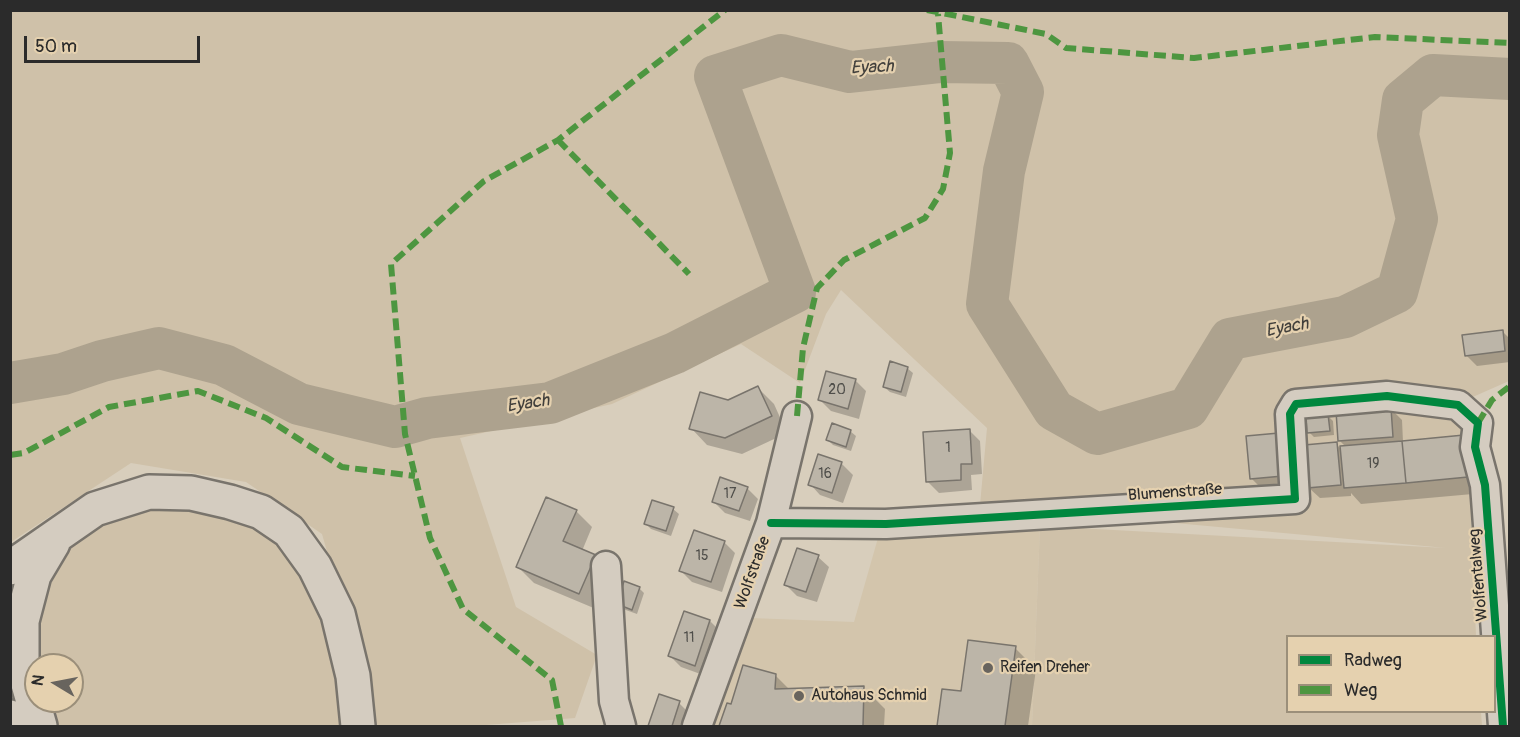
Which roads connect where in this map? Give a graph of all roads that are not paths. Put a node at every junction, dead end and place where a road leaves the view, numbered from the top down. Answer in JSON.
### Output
{"nodes":[{"id":1,"x":797,"y":416,"type":"dead end"},
{"id":2,"x":1478,"y":423,"type":"joint"},
{"id":3,"x":771,"y":524,"type":"junction"},
{"id":4,"x":57,"y":536,"type":"junction"},
{"id":5,"x":606,"y":566,"type":"dead end"},
{"id":6,"x":10,"y":568,"type":"edge"},
{"id":7,"x":10,"y":717,"type":"edge"},
{"id":8,"x":19,"y":726,"type":"edge"},
{"id":9,"x":40,"y":726,"type":"edge"},
{"id":10,"x":358,"y":726,"type":"edge"},
{"id":11,"x":621,"y":726,"type":"edge"},
{"id":12,"x":697,"y":726,"type":"edge"},
{"id":13,"x":1503,"y":726,"type":"edge"}],
"edges":[{"from":1,"to":3,"type":"street","name":"Wolfstraße"},
{"from":2,"to":3,"type":"street","name":"Blumenstraße"},
{"from":2,"to":13,"type":"street","name":"Wolfentalweg"},
{"from":3,"to":12,"type":"street","name":"Wolfstraße"},
{"from":4,"to":6,"type":"highway"},
{"from":4,"to":9,"type":"highway"},
{"from":4,"to":10,"type":"highway"},
{"from":5,"to":11,"type":"street"},
{"from":7,"to":8,"type":"highway"}]}
